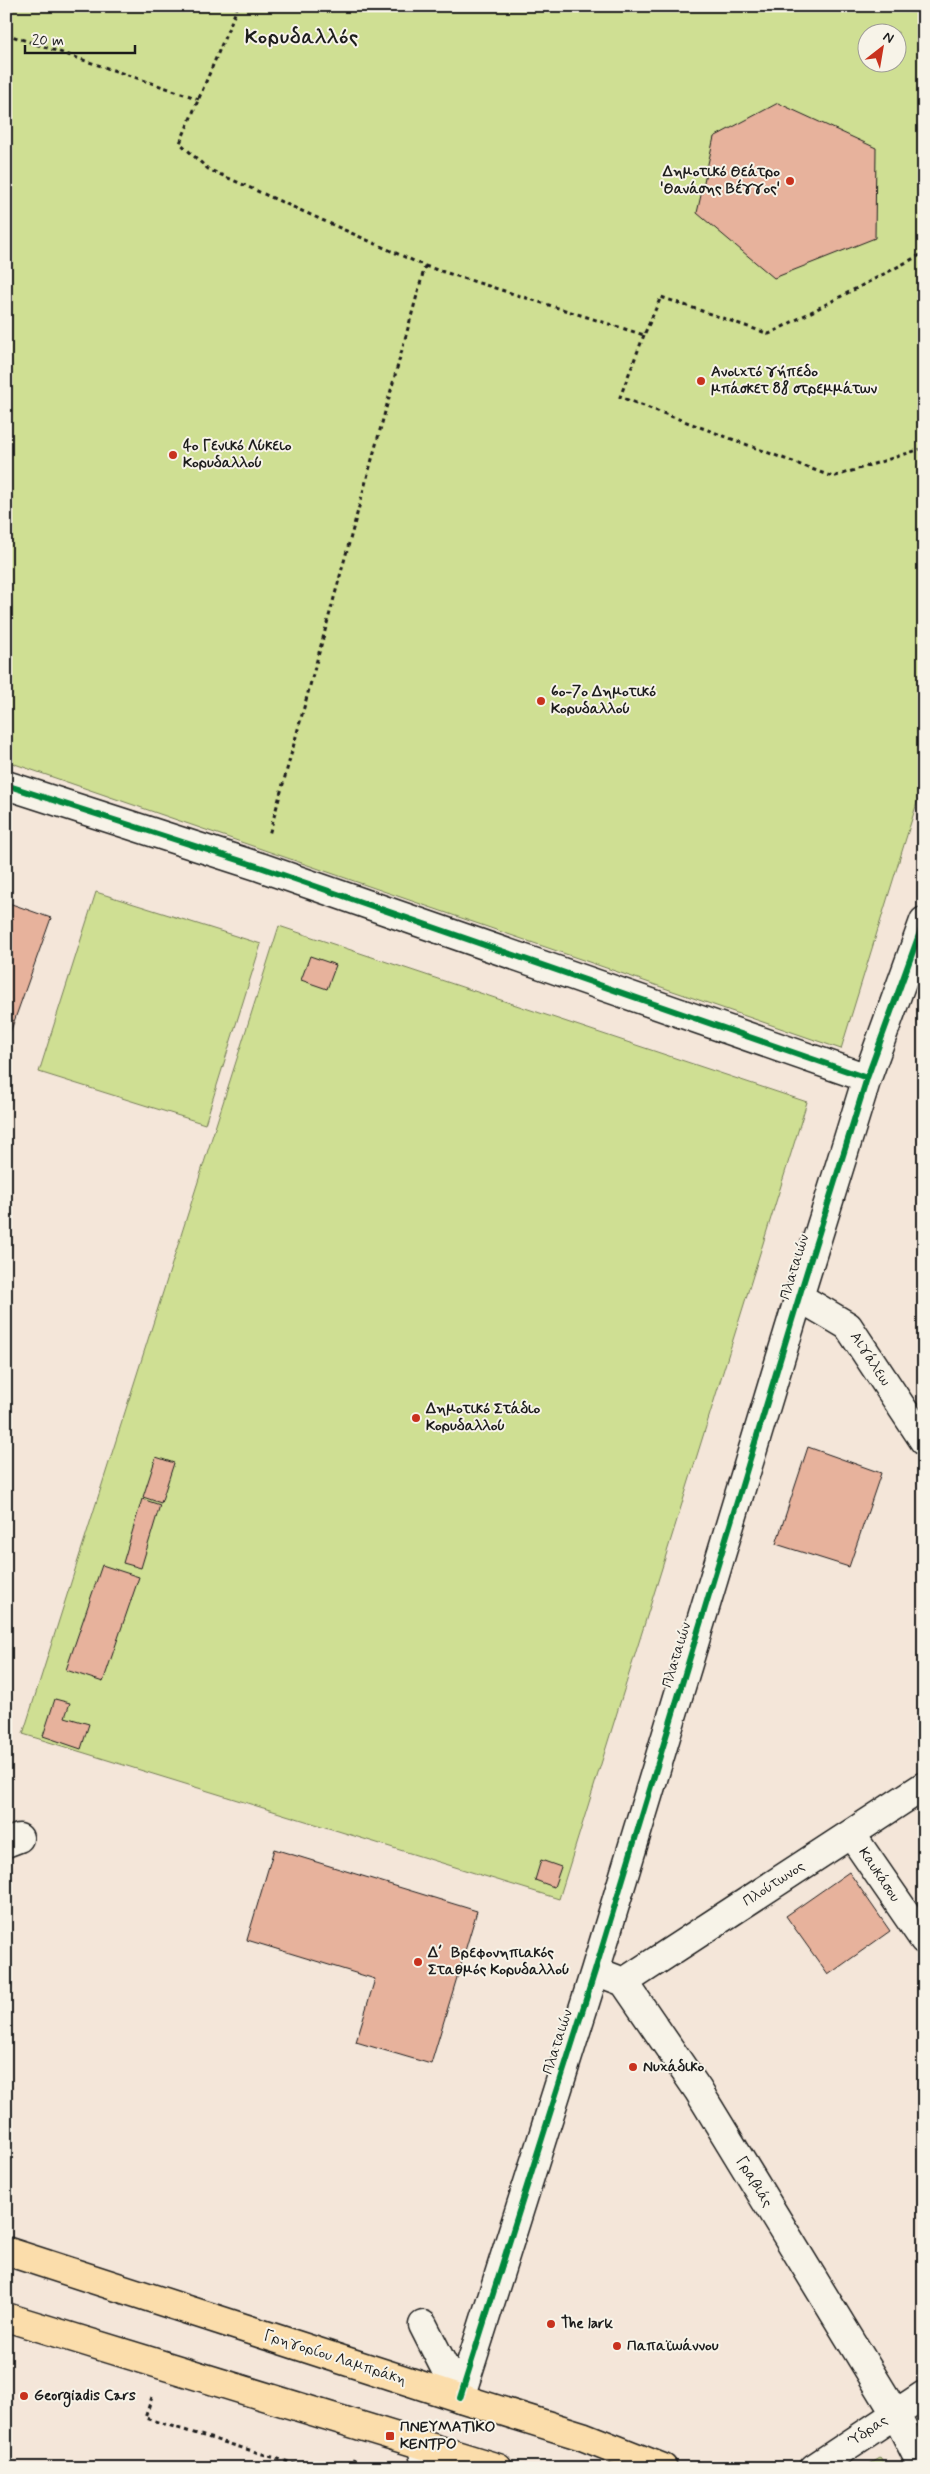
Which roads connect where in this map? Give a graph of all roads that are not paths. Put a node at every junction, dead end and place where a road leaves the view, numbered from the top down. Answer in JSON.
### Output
{"nodes":[{"id":1,"x":6,"y":785,"type":"edge"},
{"id":2,"x":922,"y":934,"type":"edge"},
{"id":3,"x":868,"y":1078,"type":"junction"},
{"id":4,"x":799,"y":1296,"type":"junction"},
{"id":5,"x":924,"y":1441,"type":"edge"},
{"id":6,"x":924,"y":1786,"type":"edge"},
{"id":7,"x":850,"y":1834,"type":"junction"},
{"id":8,"x":924,"y":1940,"type":"edge"},
{"id":9,"x":595,"y":1971,"type":"junction"},
{"id":10,"x":624,"y":1982,"type":"junction"},
{"id":11,"x":6,"y":2252,"type":"edge"},
{"id":12,"x":6,"y":2317,"type":"edge"},
{"id":13,"x":423,"y":2325,"type":"dead end"},
{"id":14,"x":924,"y":2395,"type":"edge"},
{"id":15,"x":460,"y":2398,"type":"junction"},
{"id":16,"x":895,"y":2414,"type":"junction"},
{"id":17,"x":424,"y":2457,"type":"edge"},
{"id":18,"x":498,"y":2468,"type":"edge"},
{"id":19,"x":663,"y":2468,"type":"edge"},
{"id":20,"x":814,"y":2468,"type":"edge"},
{"id":21,"x":923,"y":2468,"type":"edge"}],
"edges":[{"from":1,"to":3,"type":"street"},
{"from":2,"to":3,"type":"street","name":"Πλαταιών"},
{"from":3,"to":4,"type":"street","name":"Πλαταιών"},
{"from":4,"to":5,"type":"street","name":"Αιγάλεω"},
{"from":4,"to":9,"type":"street","name":"Πλαταιών"},
{"from":6,"to":7,"type":"street","name":"Πλούτωνος"},
{"from":7,"to":8,"type":"street","name":"Καυκάσου"},
{"from":7,"to":10,"type":"street","name":"Πλούτωνος"},
{"from":9,"to":10,"type":"street"},
{"from":9,"to":15,"type":"street","name":"Πλαταιών"},
{"from":10,"to":16,"type":"street","name":"Γραβιάς"},
{"from":11,"to":15,"type":"main road","name":"Γρηγορίου Λαμπράκη"},
{"from":12,"to":17,"type":"main road"},
{"from":13,"to":15,"type":"street"},
{"from":14,"to":16,"type":"street","name":"Ύδρας"},
{"from":15,"to":19,"type":"main road","name":"Γρηγορίου Λαμπράκη"},
{"from":16,"to":20,"type":"street","name":"Ύδρας"},
{"from":16,"to":21,"type":"street"},
{"from":17,"to":18,"type":"main road"}]}
